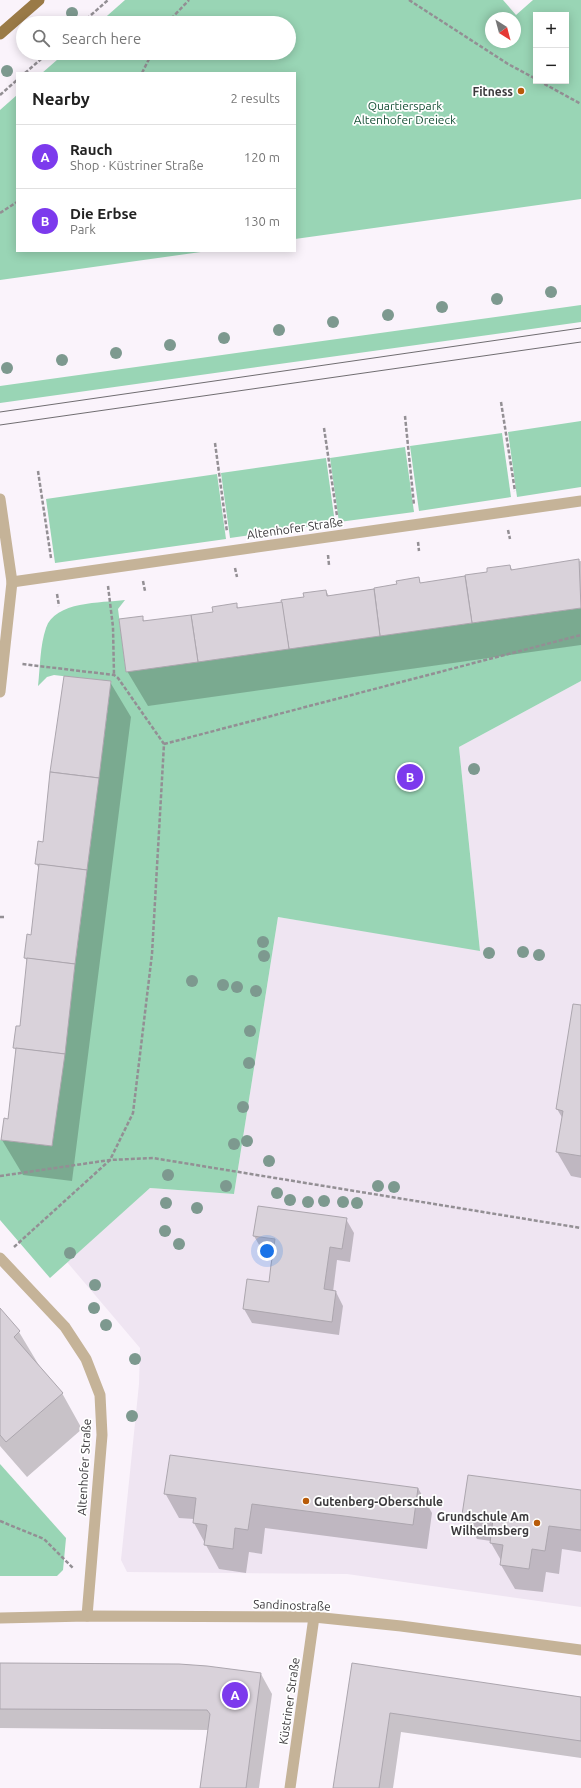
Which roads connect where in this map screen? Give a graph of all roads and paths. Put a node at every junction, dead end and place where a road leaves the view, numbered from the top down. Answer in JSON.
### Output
{"nodes":[{"id":1,"x":39,"y":0,"type":"edge"},
{"id":2,"x":108,"y":0,"type":"edge"},
{"id":3,"x":189,"y":0,"type":"edge"},
{"id":4,"x":409,"y":0,"type":"edge"},
{"id":5,"x":21,"y":16,"type":"edge"},
{"id":6,"x":90,"y":16,"type":"edge"},
{"id":7,"x":174,"y":16,"type":"edge"},
{"id":8,"x":16,"y":20,"type":"edge"},
{"id":9,"x":0,"y":34,"type":"edge"},
{"id":10,"x":40,"y":60,"type":"edge"},
{"id":11,"x":148,"y":60,"type":"edge"},
{"id":12,"x":26,"y":72,"type":"edge"},
{"id":13,"x":142,"y":72,"type":"edge"},
{"id":14,"x":533,"y":77,"type":"edge"},
{"id":15,"x":16,"y":81,"type":"edge"},
{"id":16,"x":544,"y":84,"type":"edge"},
{"id":17,"x":0,"y":95,"type":"edge"},
{"id":18,"x":581,"y":104,"type":"edge"},
{"id":19,"x":16,"y":203,"type":"edge"},
{"id":20,"x":0,"y":213,"type":"edge"},
{"id":21,"x":501,"y":402,"type":"dead end"},
{"id":22,"x":404,"y":416,"type":"dead end"},
{"id":23,"x":324,"y":428,"type":"dead end"},
{"id":24,"x":215,"y":443,"type":"dead end"},
{"id":25,"x":38,"y":471,"type":"dead end"},
{"id":26,"x":0,"y":499,"type":"edge"},
{"id":27,"x":581,"y":500,"type":"edge"},
{"id":28,"x":517,"y":510,"type":"junction"},
{"id":29,"x":415,"y":524,"type":"junction"},
{"id":30,"x":340,"y":535,"type":"junction"},
{"id":31,"x":232,"y":550,"type":"junction"},
{"id":32,"x":106,"y":568,"type":"junction"},
{"id":33,"x":54,"y":575,"type":"junction"},
{"id":34,"x":12,"y":582,"type":"junction"},
{"id":35,"x":59,"y":606,"type":"dead end"},
{"id":36,"x":581,"y":635,"type":"edge"},
{"id":37,"x":4,"y":662,"type":"junction"},
{"id":38,"x":114,"y":675,"type":"junction"},
{"id":39,"x":0,"y":692,"type":"edge"},
{"id":40,"x":164,"y":744,"type":"junction"},
{"id":41,"x":0,"y":917,"type":"edge"},
{"id":42,"x":5,"y":917,"type":"dead end"},
{"id":43,"x":110,"y":1160,"type":"junction"},
{"id":44,"x":0,"y":1176,"type":"edge"},
{"id":45,"x":581,"y":1228,"type":"edge"},
{"id":46,"x":0,"y":1258,"type":"edge"},
{"id":47,"x":0,"y":1521,"type":"edge"},
{"id":48,"x":90,"y":1586,"type":"junction"},
{"id":49,"x":87,"y":1616,"type":"junction"},
{"id":50,"x":314,"y":1617,"type":"junction"},
{"id":51,"x":0,"y":1618,"type":"edge"},
{"id":52,"x":581,"y":1650,"type":"edge"},
{"id":53,"x":290,"y":1788,"type":"edge"}],
"edges":[{"from":1,"to":5,"type":"main road"},
{"from":2,"to":6,"type":"path"},
{"from":3,"to":7,"type":"path"},
{"from":4,"to":14,"type":"path"},
{"from":8,"to":9,"type":"main road"},
{"from":10,"to":12,"type":"path"},
{"from":11,"to":13,"type":"path"},
{"from":15,"to":17,"type":"path"},
{"from":16,"to":18,"type":"path"},
{"from":19,"to":20,"type":"path"},
{"from":21,"to":28,"type":"path"},
{"from":22,"to":29,"type":"path"},
{"from":23,"to":30,"type":"path"},
{"from":24,"to":31,"type":"path"},
{"from":25,"to":33,"type":"path"},
{"from":26,"to":34,"type":"street"},
{"from":27,"to":28,"type":"street","name":"Altenhofer Straße"},
{"from":28,"to":29,"type":"street","name":"Altenhofer Straße"},
{"from":29,"to":30,"type":"street","name":"Altenhofer Straße"},
{"from":30,"to":31,"type":"street","name":"Altenhofer Straße"},
{"from":31,"to":32,"type":"street","name":"Altenhofer Straße"},
{"from":32,"to":33,"type":"street","name":"Altenhofer Straße"},
{"from":32,"to":38,"type":"path"},
{"from":33,"to":34,"type":"street","name":"Altenhofer Straße"},
{"from":33,"to":35,"type":"path"},
{"from":34,"to":37,"type":"street"},
{"from":36,"to":40,"type":"path"},
{"from":37,"to":38,"type":"path"},
{"from":37,"to":39,"type":"street"},
{"from":38,"to":40,"type":"path"},
{"from":40,"to":43,"type":"path"},
{"from":41,"to":42,"type":"path"},
{"from":43,"to":44,"type":"path"},
{"from":43,"to":45,"type":"path"},
{"from":43,"to":46,"type":"path"},
{"from":46,"to":48,"type":"street","name":"Altenhofer Straße"},
{"from":47,"to":48,"type":"path"},
{"from":48,"to":49,"type":"street","name":"Altenhofer Straße"},
{"from":49,"to":50,"type":"street","name":"Sandinostraße"},
{"from":49,"to":51,"type":"street","name":"Sandinostraße"},
{"from":50,"to":52,"type":"street","name":"Sandinostraße"},
{"from":50,"to":53,"type":"street","name":"Küstriner Straße"}]}
